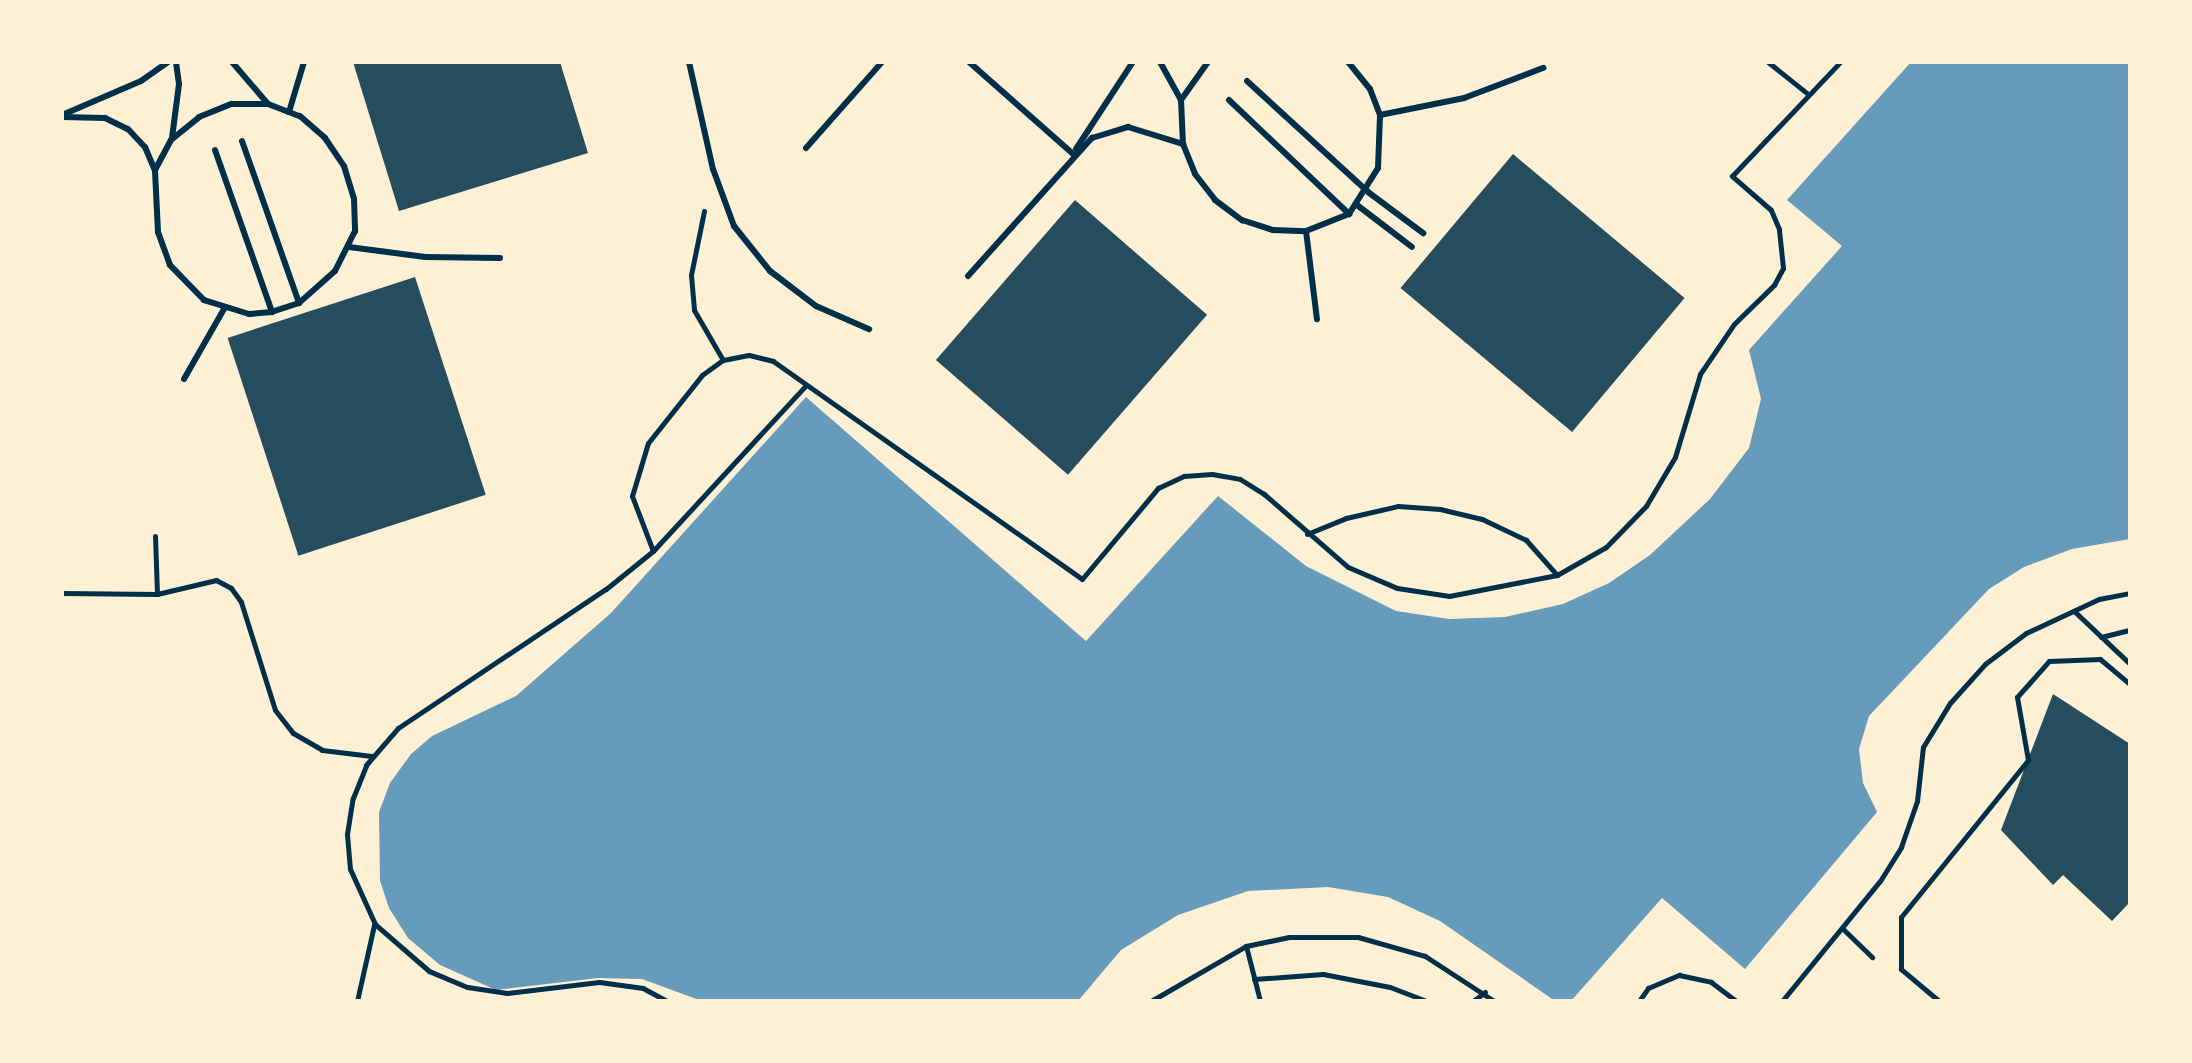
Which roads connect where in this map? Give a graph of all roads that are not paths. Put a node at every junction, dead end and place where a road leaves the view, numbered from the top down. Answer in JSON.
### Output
{"nodes":[{"id":1,"x":168,"y":62,"type":"edge"},
{"id":2,"x":176,"y":62,"type":"edge"},
{"id":3,"x":232,"y":62,"type":"edge"},
{"id":4,"x":304,"y":62,"type":"edge"},
{"id":5,"x":689,"y":62,"type":"edge"},
{"id":6,"x":882,"y":62,"type":"edge"},
{"id":7,"x":969,"y":62,"type":"edge"},
{"id":8,"x":1133,"y":62,"type":"edge"},
{"id":9,"x":1160,"y":62,"type":"edge"},
{"id":10,"x":1208,"y":62,"type":"edge"},
{"id":11,"x":1348,"y":62,"type":"edge"},
{"id":12,"x":1543,"y":68,"type":"dead end"},
{"id":13,"x":1247,"y":81,"type":"dead end"},
{"id":14,"x":1181,"y":100,"type":"junction"},
{"id":15,"x":1229,"y":100,"type":"dead end"},
{"id":16,"x":268,"y":104,"type":"junction"},
{"id":17,"x":289,"y":112,"type":"junction"},
{"id":18,"x":1380,"y":115,"type":"junction"},
{"id":19,"x":62,"y":116,"type":"edge"},
{"id":20,"x":171,"y":140,"type":"junction"},
{"id":21,"x":242,"y":141,"type":"dead end"},
{"id":22,"x":1183,"y":144,"type":"junction"},
{"id":23,"x":806,"y":148,"type":"dead end"},
{"id":24,"x":215,"y":150,"type":"dead end"},
{"id":25,"x":1073,"y":154,"type":"junction"},
{"id":26,"x":155,"y":170,"type":"junction"},
{"id":27,"x":1368,"y":192,"type":"junction"},
{"id":28,"x":1357,"y":205,"type":"junction"},
{"id":29,"x":1349,"y":214,"type":"junction"},
{"id":30,"x":1306,"y":231,"type":"junction"},
{"id":31,"x":1423,"y":233,"type":"dead end"},
{"id":32,"x":349,"y":247,"type":"junction"},
{"id":33,"x":1412,"y":247,"type":"dead end"},
{"id":34,"x":500,"y":258,"type":"dead end"},
{"id":35,"x":968,"y":276,"type":"dead end"},
{"id":36,"x":299,"y":303,"type":"junction"},
{"id":37,"x":224,"y":309,"type":"junction"},
{"id":38,"x":272,"y":312,"type":"junction"},
{"id":39,"x":1317,"y":319,"type":"dead end"},
{"id":40,"x":869,"y":329,"type":"dead end"},
{"id":41,"x":184,"y":379,"type":"dead end"}],
"edges":[{"from":1,"to":19,"type":"lane"},
{"from":2,"to":20,"type":"lane"},
{"from":3,"to":16,"type":"lane"},
{"from":4,"to":17,"type":"lane"},
{"from":5,"to":40,"type":"lane"},
{"from":6,"to":23,"type":"lane"},
{"from":7,"to":25,"type":"lane"},
{"from":8,"to":25,"type":"lane"},
{"from":9,"to":14,"type":"lane"},
{"from":10,"to":14,"type":"lane"},
{"from":11,"to":18,"type":"lane"},
{"from":12,"to":18,"type":"lane"},
{"from":13,"to":27,"type":"lane"},
{"from":14,"to":22,"type":"lane"},
{"from":15,"to":29,"type":"lane"},
{"from":16,"to":17,"type":"lane"},
{"from":16,"to":20,"type":"lane"},
{"from":17,"to":32,"type":"lane"},
{"from":18,"to":27,"type":"lane"},
{"from":19,"to":26,"type":"lane"},
{"from":20,"to":26,"type":"lane"},
{"from":21,"to":36,"type":"lane"},
{"from":22,"to":25,"type":"lane"},
{"from":22,"to":30,"type":"lane"},
{"from":24,"to":38,"type":"lane"},
{"from":25,"to":35,"type":"lane"},
{"from":26,"to":37,"type":"lane"},
{"from":27,"to":28,"type":"lane"},
{"from":27,"to":31,"type":"lane"},
{"from":28,"to":29,"type":"lane"},
{"from":28,"to":33,"type":"lane"},
{"from":29,"to":30,"type":"lane"},
{"from":30,"to":39,"type":"lane"},
{"from":32,"to":34,"type":"lane"},
{"from":32,"to":36,"type":"lane"},
{"from":36,"to":38,"type":"lane"},
{"from":37,"to":38,"type":"lane"},
{"from":37,"to":41,"type":"lane"}]}
